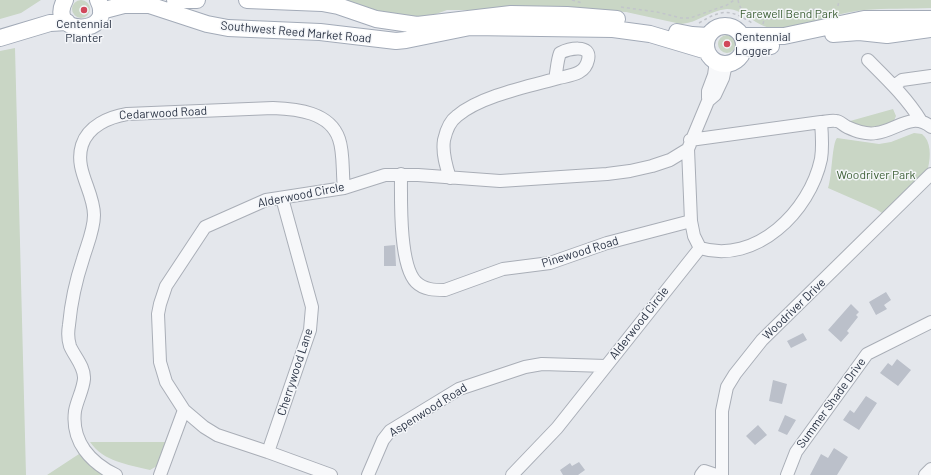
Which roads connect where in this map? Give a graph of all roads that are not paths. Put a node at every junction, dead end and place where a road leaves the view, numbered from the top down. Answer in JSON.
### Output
{"nodes":[{"id":1,"x":175,"y":0,"type":"edge"},
{"id":2,"x":197,"y":0,"type":"edge"},
{"id":3,"x":247,"y":0,"type":"edge"},
{"id":4,"x":99,"y":6,"type":"edge"},
{"id":5,"x":65,"y":10,"type":"edge"},
{"id":6,"x":931,"y":18,"type":"edge"},
{"id":7,"x":931,"y":29,"type":"edge"},
{"id":8,"x":0,"y":30,"type":"edge"},
{"id":9,"x":0,"y":38,"type":"edge"},
{"id":10,"x":743,"y":42,"type":"junction"},
{"id":11,"x":715,"y":53,"type":"junction"},
{"id":12,"x":868,"y":60,"type":"dead end"},
{"id":13,"x":931,"y":76,"type":"edge"},
{"id":14,"x":555,"y":79,"type":"dead end"},
{"id":15,"x":894,"y":86,"type":"junction"},
{"id":16,"x":820,"y":122,"type":"junction"},
{"id":17,"x":926,"y":124,"type":"edge"},
{"id":18,"x":689,"y":144,"type":"junction"},
{"id":19,"x":401,"y":174,"type":"junction"},
{"id":20,"x":931,"y":174,"type":"edge"},
{"id":21,"x":450,"y":178,"type":"junction"},
{"id":22,"x":344,"y":188,"type":"junction"},
{"id":23,"x":282,"y":198,"type":"junction"},
{"id":24,"x":691,"y":221,"type":"junction"},
{"id":25,"x":700,"y":248,"type":"junction"},
{"id":26,"x":931,"y":322,"type":"edge"},
{"id":27,"x":606,"y":366,"type":"junction"},
{"id":28,"x":184,"y":410,"type":"junction"},
{"id":29,"x":268,"y":452,"type":"junction"},
{"id":30,"x":931,"y":469,"type":"edge"},
{"id":31,"x":116,"y":475,"type":"edge"},
{"id":32,"x":160,"y":475,"type":"edge"},
{"id":33,"x":331,"y":475,"type":"edge"},
{"id":34,"x":368,"y":475,"type":"edge"},
{"id":35,"x":512,"y":475,"type":"edge"},
{"id":36,"x":701,"y":475,"type":"edge"},
{"id":37,"x":716,"y":475,"type":"edge"},
{"id":38,"x":722,"y":475,"type":"edge"},
{"id":39,"x":787,"y":475,"type":"edge"},
{"id":40,"x":925,"y":475,"type":"edge"}],
"edges":[{"from":1,"to":2,"type":"main road"},
{"from":3,"to":11,"type":"main road","name":"Southwest Reed Market Road"},
{"from":4,"to":5,"type":"main road","name":"Southwest Reed Market Road"},
{"from":4,"to":11,"type":"main road","name":"Southwest Reed Market Road"},
{"from":5,"to":8,"type":"main road"},
{"from":5,"to":9,"type":"main road","name":"Southwest Reed Market Road"},
{"from":6,"to":10,"type":"main road"},
{"from":7,"to":10,"type":"main road"},
{"from":10,"to":11,"type":"main road"},
{"from":10,"to":11,"type":"main road"},
{"from":11,"to":18,"type":"street"},
{"from":12,"to":15,"type":"street"},
{"from":13,"to":15,"type":"street"},
{"from":14,"to":21,"type":"street"},
{"from":15,"to":17,"type":"street"},
{"from":16,"to":17,"type":"street"},
{"from":16,"to":18,"type":"street"},
{"from":16,"to":25,"type":"street"},
{"from":18,"to":21,"type":"street","name":"Alderwood Circle"},
{"from":18,"to":24,"type":"street"},
{"from":19,"to":21,"type":"street","name":"Alderwood Circle"},
{"from":19,"to":22,"type":"street","name":"Alderwood Circle"},
{"from":19,"to":24,"type":"street","name":"Pinewood Road"},
{"from":20,"to":38,"type":"street","name":"Woodriver Drive"},
{"from":22,"to":23,"type":"street","name":"Alderwood Circle"},
{"from":22,"to":31,"type":"street","name":"Cedarwood Road"},
{"from":23,"to":28,"type":"street","name":"Alderwood Circle"},
{"from":23,"to":29,"type":"street","name":"Cherrywood Lane"},
{"from":24,"to":25,"type":"street"},
{"from":25,"to":27,"type":"street","name":"Alderwood Circle"},
{"from":26,"to":39,"type":"street","name":"Summer Shade Drive"},
{"from":27,"to":34,"type":"street","name":"Aspenwood Road"},
{"from":27,"to":35,"type":"street","name":"Alderwood Circle"},
{"from":28,"to":29,"type":"street","name":"Alderwood Circle"},
{"from":28,"to":32,"type":"street"},
{"from":29,"to":33,"type":"street","name":"Alderwood Circle"},
{"from":30,"to":40,"type":"street"},
{"from":36,"to":37,"type":"street"}]}
